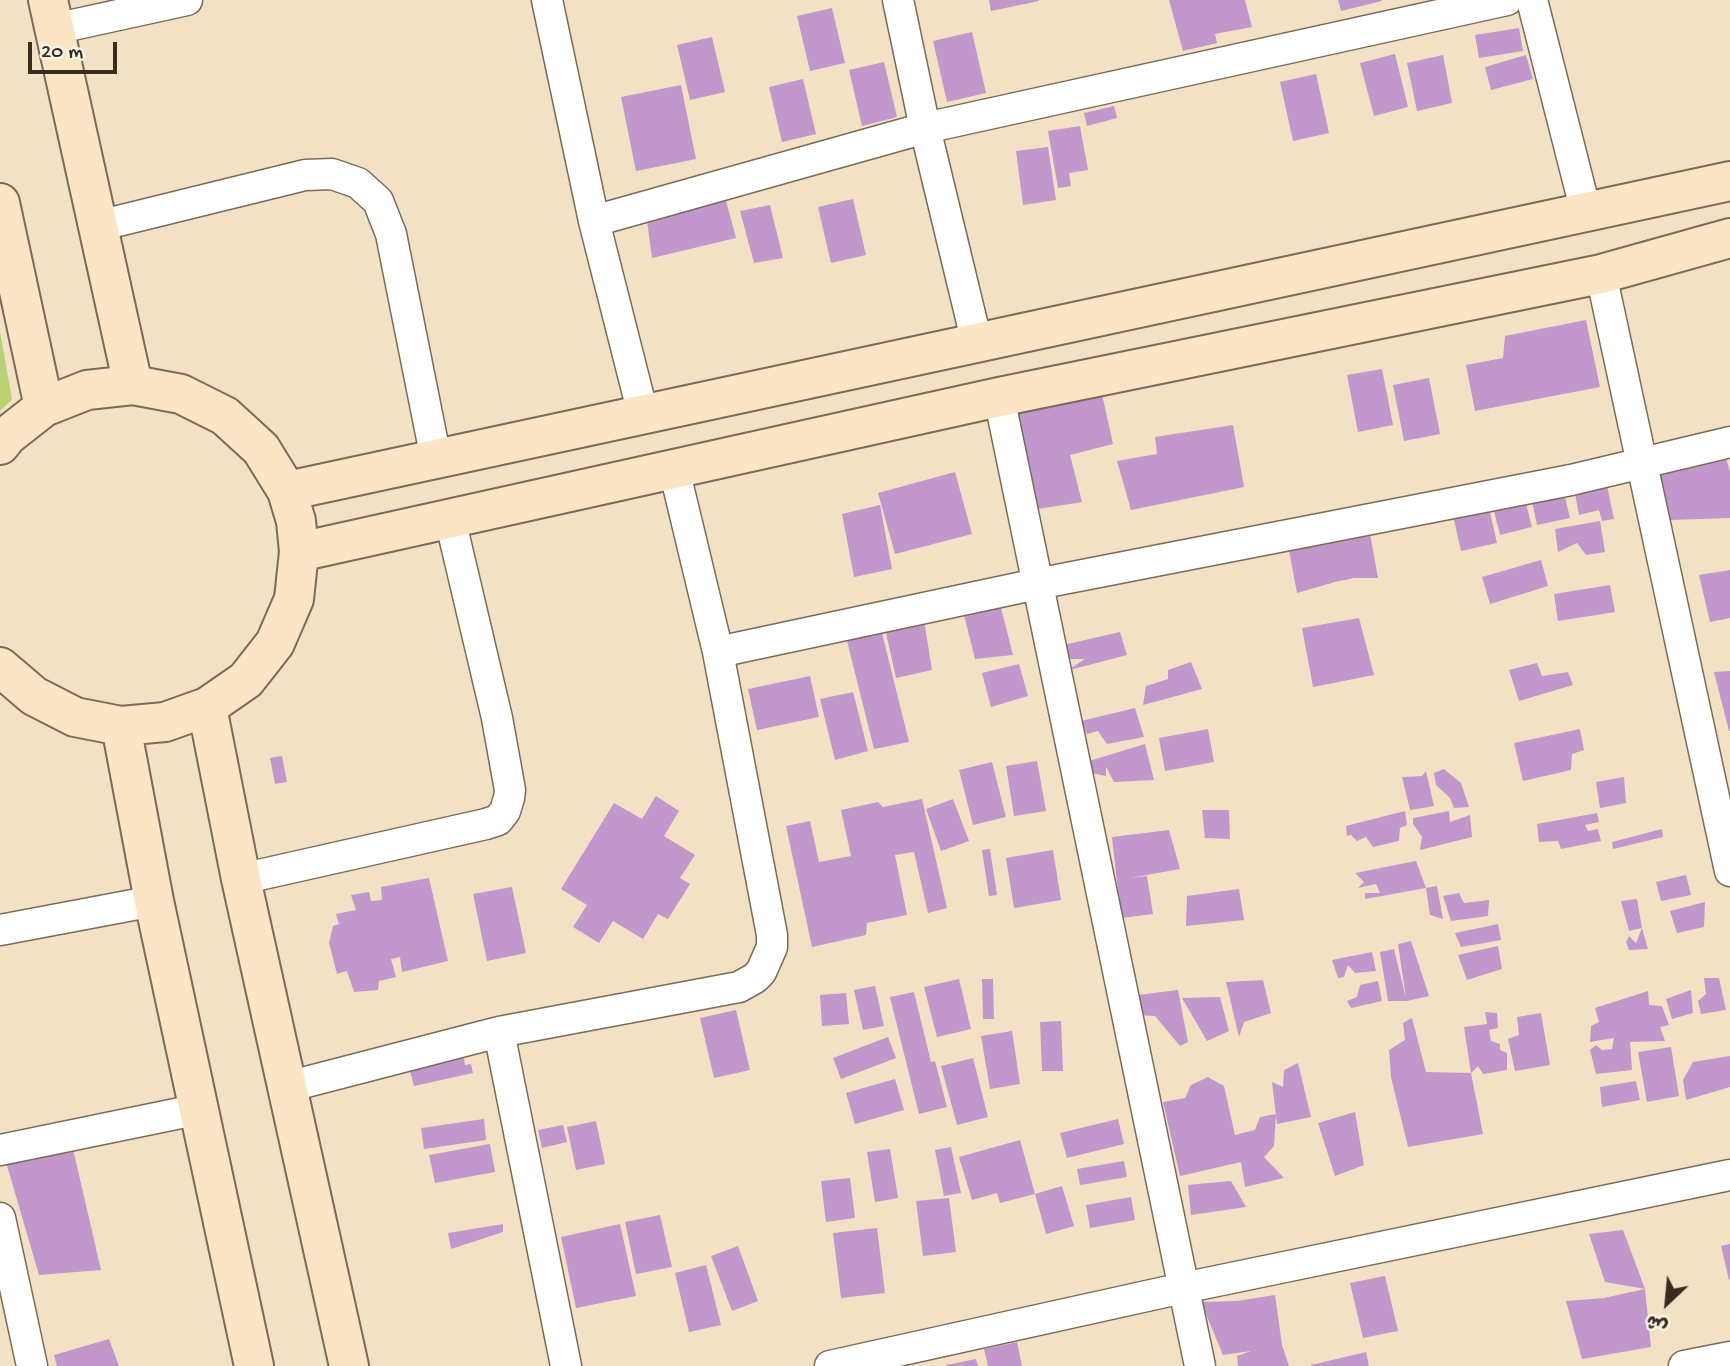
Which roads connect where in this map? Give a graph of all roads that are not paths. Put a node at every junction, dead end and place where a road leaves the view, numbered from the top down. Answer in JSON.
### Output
{"nodes":[{"id":1,"x":187,"y":0,"type":"edge"},
{"id":2,"x":547,"y":0,"type":"edge"},
{"id":3,"x":898,"y":0,"type":"edge"},
{"id":4,"x":1507,"y":0,"type":"edge"},
{"id":5,"x":1532,"y":0,"type":"edge"},
{"id":6,"x":51,"y":15,"type":"edge"},
{"id":7,"x":925,"y":128,"type":"junction"},
{"id":8,"x":1730,"y":181,"type":"edge"},
{"id":9,"x":0,"y":203,"type":"edge"},
{"id":10,"x":1586,"y":212,"type":"junction"},
{"id":11,"x":594,"y":221,"type":"junction"},
{"id":12,"x":98,"y":226,"type":"junction"},
{"id":13,"x":1730,"y":238,"type":"edge"},
{"id":14,"x":5,"y":250,"type":"edge"},
{"id":15,"x":1601,"y":274,"type":"junction"},
{"id":16,"x":977,"y":343,"type":"junction"},
{"id":17,"x":133,"y":385,"type":"junction"},
{"id":18,"x":999,"y":397,"type":"junction"},
{"id":19,"x":44,"y":407,"type":"junction"},
{"id":20,"x":643,"y":414,"type":"junction"},
{"id":21,"x":1730,"y":442,"type":"edge"},
{"id":22,"x":0,"y":445,"type":"edge"},
{"id":23,"x":436,"y":459,"type":"junction"},
{"id":24,"x":1642,"y":464,"type":"junction"},
{"id":25,"x":674,"y":469,"type":"junction"},
{"id":26,"x":287,"y":491,"type":"junction"},
{"id":27,"x":450,"y":519,"type":"junction"},
{"id":28,"x":299,"y":552,"type":"junction"},
{"id":29,"x":1037,"y":584,"type":"junction"},
{"id":30,"x":718,"y":652,"type":"junction"},
{"id":31,"x":0,"y":667,"type":"edge"},
{"id":32,"x":207,"y":707,"type":"junction"},
{"id":33,"x":121,"y":726,"type":"junction"},
{"id":34,"x":1730,"y":871,"type":"edge"},
{"id":35,"x":241,"y":879,"type":"junction"},
{"id":36,"x":154,"y":901,"type":"junction"},
{"id":37,"x":0,"y":930,"type":"edge"},
{"id":38,"x":499,"y":1032,"type":"junction"},
{"id":39,"x":287,"y":1087,"type":"junction"},
{"id":40,"x":200,"y":1109,"type":"junction"},
{"id":41,"x":0,"y":1150,"type":"edge"},
{"id":42,"x":1730,"y":1174,"type":"edge"},
{"id":43,"x":0,"y":1218,"type":"edge"},
{"id":44,"x":1183,"y":1288,"type":"junction"},
{"id":45,"x":1730,"y":1357,"type":"edge"},
{"id":46,"x":32,"y":1366,"type":"edge"},
{"id":47,"x":254,"y":1366,"type":"edge"},
{"id":48,"x":349,"y":1366,"type":"edge"},
{"id":49,"x":566,"y":1366,"type":"edge"},
{"id":50,"x":830,"y":1366,"type":"edge"},
{"id":51,"x":1200,"y":1366,"type":"edge"},
{"id":52,"x":1684,"y":1366,"type":"edge"}],
"edges":[{"from":1,"to":6,"type":"street"},
{"from":2,"to":11,"type":"street"},
{"from":3,"to":7,"type":"street"},
{"from":4,"to":7,"type":"street"},
{"from":5,"to":10,"type":"street"},
{"from":6,"to":12,"type":"street"},
{"from":7,"to":11,"type":"street"},
{"from":7,"to":16,"type":"street"},
{"from":8,"to":10,"type":"street"},
{"from":9,"to":14,"type":"street"},
{"from":10,"to":16,"type":"street"},
{"from":11,"to":20,"type":"street"},
{"from":12,"to":17,"type":"street"},
{"from":12,"to":23,"type":"street"},
{"from":13,"to":15,"type":"street"},
{"from":14,"to":19,"type":"street"},
{"from":15,"to":18,"type":"street"},
{"from":15,"to":24,"type":"street"},
{"from":16,"to":20,"type":"street"},
{"from":17,"to":19,"type":"street"},
{"from":17,"to":26,"type":"street"},
{"from":18,"to":25,"type":"street"},
{"from":18,"to":29,"type":"street"},
{"from":19,"to":22,"type":"street"},
{"from":20,"to":23,"type":"street"},
{"from":21,"to":24,"type":"street"},
{"from":23,"to":26,"type":"street"},
{"from":24,"to":29,"type":"street"},
{"from":24,"to":34,"type":"street"},
{"from":25,"to":27,"type":"street"},
{"from":25,"to":30,"type":"street"},
{"from":26,"to":28,"type":"street"},
{"from":27,"to":28,"type":"street"},
{"from":27,"to":35,"type":"street"},
{"from":28,"to":32,"type":"street"},
{"from":29,"to":30,"type":"street"},
{"from":29,"to":44,"type":"street"},
{"from":30,"to":38,"type":"street"},
{"from":31,"to":33,"type":"street"},
{"from":32,"to":33,"type":"street"},
{"from":32,"to":35,"type":"street"},
{"from":33,"to":36,"type":"street"},
{"from":35,"to":39,"type":"street"},
{"from":36,"to":37,"type":"street"},
{"from":36,"to":40,"type":"street"},
{"from":38,"to":39,"type":"street"},
{"from":38,"to":49,"type":"street"},
{"from":39,"to":48,"type":"street"},
{"from":40,"to":41,"type":"street"},
{"from":40,"to":47,"type":"street"},
{"from":42,"to":44,"type":"street"},
{"from":43,"to":46,"type":"street"},
{"from":44,"to":50,"type":"street"},
{"from":44,"to":51,"type":"street"},
{"from":45,"to":52,"type":"street"}]}
